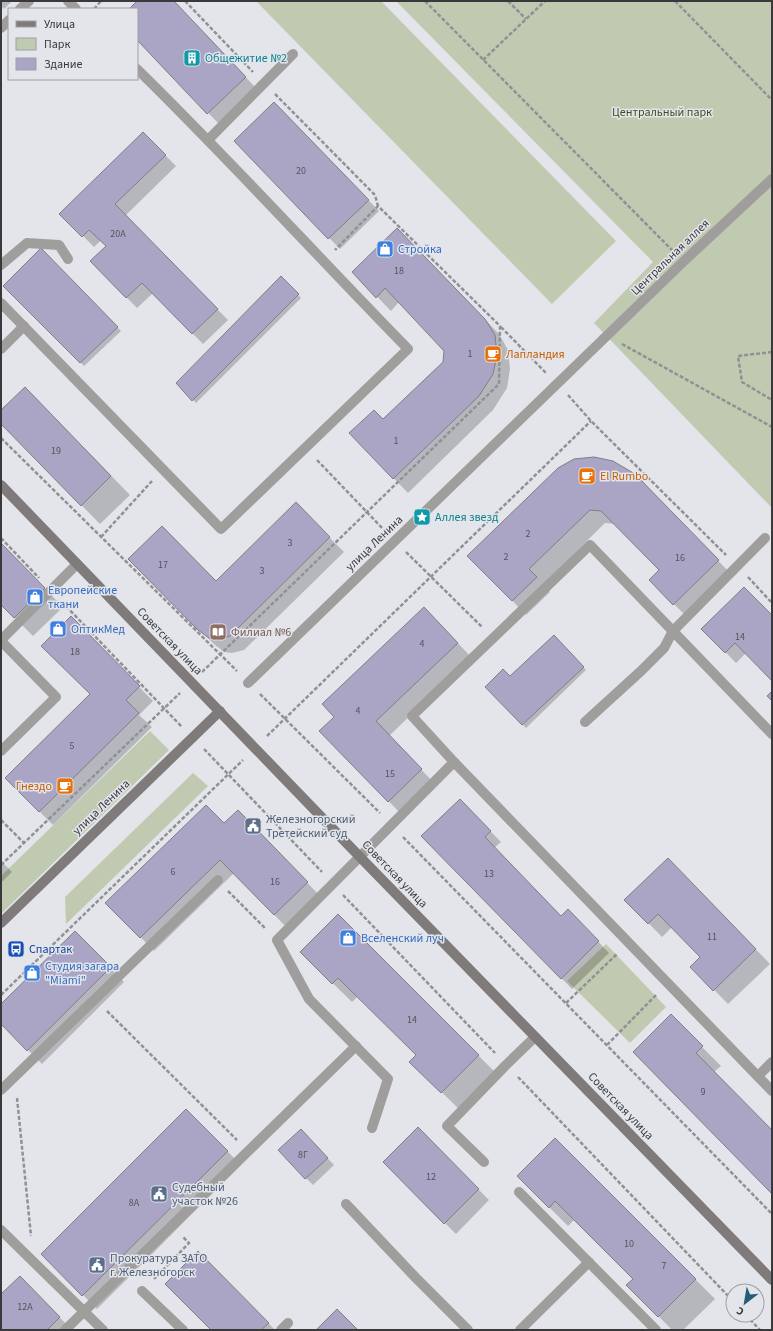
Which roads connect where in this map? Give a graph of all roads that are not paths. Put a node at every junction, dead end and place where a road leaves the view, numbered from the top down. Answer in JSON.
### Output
{"nodes":[{"id":1,"x":29,"y":1,"type":"edge"},
{"id":2,"x":21,"y":8,"type":"edge"},
{"id":3,"x":293,"y":54,"type":"dead end"},
{"id":4,"x":138,"y":70,"type":"edge"},
{"id":5,"x":208,"y":140,"type":"junction"},
{"id":6,"x":772,"y":179,"type":"edge"},
{"id":7,"x":68,"y":259,"type":"dead end"},
{"id":8,"x":1,"y":265,"type":"edge"},
{"id":9,"x":1,"y":302,"type":"edge"},
{"id":10,"x":24,"y":326,"type":"junction"},
{"id":11,"x":1,"y":349,"type":"edge"},
{"id":12,"x":587,"y":355,"type":"joint"},
{"id":13,"x":1,"y":485,"type":"edge"},
{"id":14,"x":765,"y":538,"type":"dead end"},
{"id":15,"x":77,"y":564,"type":"junction"},
{"id":16,"x":673,"y":631,"type":"junction"},
{"id":17,"x":1,"y":641,"type":"edge"},
{"id":18,"x":248,"y":683,"type":"dead end"},
{"id":19,"x":220,"y":711,"type":"junction"},
{"id":20,"x":585,"y":722,"type":"dead end"},
{"id":21,"x":772,"y":734,"type":"edge"},
{"id":22,"x":1,"y":751,"type":"edge"},
{"id":23,"x":454,"y":762,"type":"junction"},
{"id":24,"x":360,"y":857,"type":"junction"},
{"id":25,"x":218,"y":880,"type":"road end"},
{"id":26,"x":1,"y":923,"type":"edge"},
{"id":27,"x":536,"y":1037,"type":"junction"},
{"id":28,"x":356,"y":1046,"type":"junction"},
{"id":29,"x":772,"y":1062,"type":"edge"},
{"id":30,"x":758,"y":1076,"type":"junction"},
{"id":31,"x":1,"y":1090,"type":"edge"},
{"id":32,"x":772,"y":1091,"type":"edge"},
{"id":33,"x":372,"y":1128,"type":"dead end"},
{"id":34,"x":484,"y":1162,"type":"dead end"},
{"id":35,"x":519,"y":1192,"type":"dead end"},
{"id":36,"x":346,"y":1204,"type":"dead end"},
{"id":37,"x":1,"y":1230,"type":"edge"},
{"id":38,"x":589,"y":1262,"type":"junction"},
{"id":39,"x":772,"y":1280,"type":"edge"},
{"id":40,"x":142,"y":1291,"type":"road end"},
{"id":41,"x":84,"y":1312,"type":"junction"},
{"id":42,"x":65,"y":1330,"type":"edge"},
{"id":43,"x":103,"y":1330,"type":"edge"},
{"id":44,"x":183,"y":1330,"type":"edge"},
{"id":45,"x":468,"y":1330,"type":"edge"},
{"id":46,"x":520,"y":1330,"type":"edge"},
{"id":47,"x":656,"y":1330,"type":"edge"}],
"edges":[{"from":1,"to":2,"type":"street"},
{"from":3,"to":5,"type":"street"},
{"from":4,"to":5,"type":"street"},
{"from":5,"to":10,"type":"street"},
{"from":6,"to":12,"type":"street","name":"Центральная аллея"},
{"from":7,"to":8,"type":"street"},
{"from":9,"to":10,"type":"street"},
{"from":10,"to":11,"type":"street"},
{"from":12,"to":18,"type":"street","name":"улица Ленина"},
{"from":13,"to":15,"type":"main road","name":"Советская улица"},
{"from":14,"to":16,"type":"street"},
{"from":15,"to":17,"type":"street"},
{"from":15,"to":19,"type":"main road","name":"Советская улица"},
{"from":16,"to":20,"type":"street"},
{"from":16,"to":21,"type":"street"},
{"from":16,"to":23,"type":"street"},
{"from":17,"to":22,"type":"street"},
{"from":19,"to":24,"type":"main road","name":"Советская улица"},
{"from":19,"to":26,"type":"main road","name":"улица Ленина"},
{"from":23,"to":24,"type":"street"},
{"from":23,"to":30,"type":"street"},
{"from":24,"to":27,"type":"main road","name":"Советская улица"},
{"from":24,"to":28,"type":"street"},
{"from":25,"to":31,"type":"street"},
{"from":27,"to":34,"type":"street"},
{"from":27,"to":39,"type":"main road","name":"Советская улица"},
{"from":28,"to":33,"type":"street"},
{"from":28,"to":41,"type":"street"},
{"from":29,"to":30,"type":"street"},
{"from":30,"to":32,"type":"street"},
{"from":35,"to":38,"type":"street"},
{"from":36,"to":45,"type":"street"},
{"from":37,"to":41,"type":"street"},
{"from":38,"to":46,"type":"street"},
{"from":38,"to":47,"type":"street"},
{"from":40,"to":44,"type":"street"},
{"from":41,"to":42,"type":"street"},
{"from":41,"to":43,"type":"street"}]}
